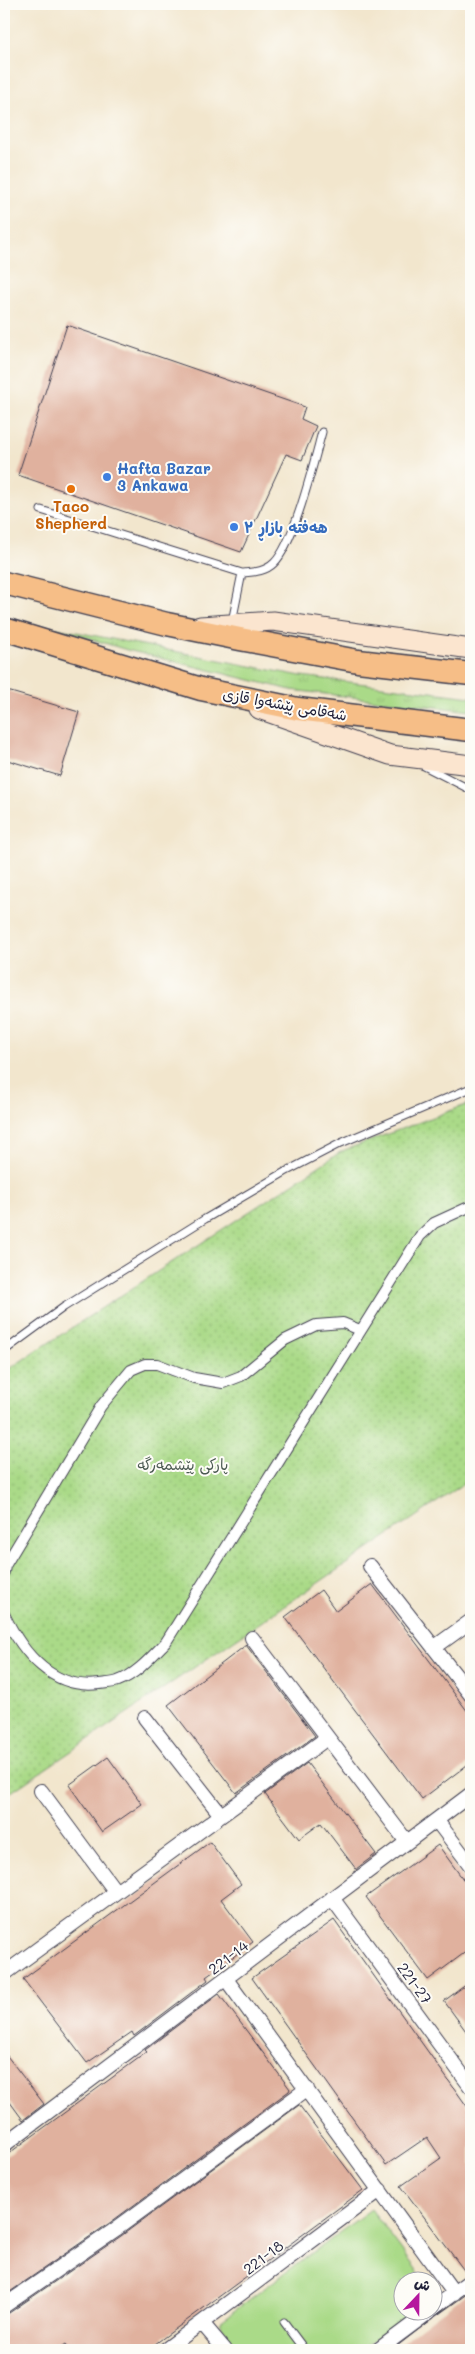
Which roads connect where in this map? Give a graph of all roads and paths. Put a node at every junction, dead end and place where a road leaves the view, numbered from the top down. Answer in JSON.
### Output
{"nodes":[{"id":1,"x":322,"y":432,"type":"dead end"},
{"id":2,"x":41,"y":510,"type":"dead end"},
{"id":3,"x":4,"y":572,"type":"edge"},
{"id":4,"x":242,"y":573,"type":"junction"},
{"id":5,"x":4,"y":583,"type":"edge"},
{"id":6,"x":160,"y":622,"type":"junction"},
{"id":7,"x":231,"y":624,"type":"junction"},
{"id":8,"x":4,"y":629,"type":"edge"},
{"id":9,"x":4,"y":639,"type":"edge"},
{"id":10,"x":471,"y":649,"type":"edge"},
{"id":11,"x":102,"y":659,"type":"junction"},
{"id":12,"x":471,"y":674,"type":"edge"},
{"id":13,"x":201,"y":689,"type":"junction"},
{"id":14,"x":471,"y":730,"type":"edge"},
{"id":15,"x":390,"y":755,"type":"junction"},
{"id":16,"x":471,"y":765,"type":"edge"},
{"id":17,"x":471,"y":790,"type":"edge"},
{"id":18,"x":471,"y":1088,"type":"edge"},
{"id":19,"x":471,"y":1206,"type":"edge"},
{"id":20,"x":360,"y":1330,"type":"junction"},
{"id":21,"x":4,"y":1351,"type":"edge"},
{"id":22,"x":370,"y":1566,"type":"dead end"},
{"id":23,"x":4,"y":1572,"type":"edge"},
{"id":24,"x":4,"y":1614,"type":"edge"},
{"id":25,"x":471,"y":1620,"type":"edge"},
{"id":26,"x":252,"y":1638,"type":"dead end"},
{"id":27,"x":435,"y":1647,"type":"junction"},
{"id":28,"x":471,"y":1695,"type":"edge"},
{"id":29,"x":145,"y":1718,"type":"dead end"},
{"id":30,"x":327,"y":1738,"type":"junction"},
{"id":31,"x":41,"y":1791,"type":"dead end"},
{"id":32,"x":471,"y":1794,"type":"edge"},
{"id":33,"x":221,"y":1815,"type":"junction"},
{"id":34,"x":437,"y":1820,"type":"junction"},
{"id":35,"x":407,"y":1842,"type":"junction"},
{"id":36,"x":471,"y":1866,"type":"edge"},
{"id":37,"x":116,"y":1892,"type":"junction"},
{"id":38,"x":332,"y":1898,"type":"junction"},
{"id":39,"x":4,"y":1974,"type":"edge"},
{"id":40,"x":226,"y":1979,"type":"junction"},
{"id":41,"x":471,"y":2087,"type":"edge"},
{"id":42,"x":307,"y":2090,"type":"junction"},
{"id":43,"x":4,"y":2145,"type":"edge"},
{"id":44,"x":380,"y":2190,"type":"junction"},
{"id":45,"x":471,"y":2280,"type":"edge"},
{"id":46,"x":454,"y":2293,"type":"junction"},
{"id":47,"x":442,"y":2302,"type":"edge"},
{"id":48,"x":4,"y":2306,"type":"edge"},
{"id":49,"x":284,"y":2322,"type":"dead end"},
{"id":50,"x":416,"y":2322,"type":"edge"},
{"id":51,"x":202,"y":2323,"type":"junction"},
{"id":52,"x":165,"y":2350,"type":"edge"},
{"id":53,"x":225,"y":2350,"type":"edge"},
{"id":54,"x":305,"y":2350,"type":"edge"},
{"id":55,"x":378,"y":2350,"type":"edge"}],
"edges":[{"from":1,"to":4,"type":"lane"},
{"from":2,"to":4,"type":"lane"},
{"from":3,"to":6,"type":"highway"},
{"from":4,"to":7,"type":"lane"},
{"from":5,"to":6,"type":"highway"},
{"from":6,"to":7,"type":"main road"},
{"from":6,"to":12,"type":"highway"},
{"from":7,"to":10,"type":"main road"},
{"from":8,"to":11,"type":"highway","name":"شەقامی پێشەوا قازی"},
{"from":9,"to":11,"type":"highway","name":"شەقامی پێشەوا قازی"},
{"from":11,"to":13,"type":"highway","name":"شەقامی پێشەوا قازی"},
{"from":13,"to":14,"type":"highway","name":"شەقامی پێشەوا قازی"},
{"from":13,"to":15,"type":"main road"},
{"from":15,"to":16,"type":"main road"},
{"from":15,"to":17,"type":"lane"},
{"from":18,"to":21,"type":"lane"},
{"from":19,"to":20,"type":"street"},
{"from":20,"to":23,"type":"street"},
{"from":20,"to":24,"type":"street"},
{"from":22,"to":27,"type":"street"},
{"from":25,"to":27,"type":"street"},
{"from":26,"to":30,"type":"street"},
{"from":27,"to":28,"type":"street"},
{"from":29,"to":33,"type":"street"},
{"from":30,"to":33,"type":"street"},
{"from":30,"to":35,"type":"street"},
{"from":31,"to":37,"type":"street"},
{"from":32,"to":34,"type":"street","name":"221-14"},
{"from":33,"to":37,"type":"street"},
{"from":34,"to":35,"type":"street","name":"221-14"},
{"from":34,"to":36,"type":"street"},
{"from":35,"to":38,"type":"street","name":"221-14"},
{"from":37,"to":39,"type":"street"},
{"from":38,"to":40,"type":"street","name":"221-14"},
{"from":38,"to":41,"type":"street","name":"221-27"},
{"from":40,"to":42,"type":"street"},
{"from":40,"to":43,"type":"street","name":"221-14"},
{"from":42,"to":44,"type":"street"},
{"from":42,"to":48,"type":"street"},
{"from":44,"to":46,"type":"street"},
{"from":44,"to":51,"type":"street","name":"221-18"},
{"from":45,"to":46,"type":"street"},
{"from":46,"to":47,"type":"street"},
{"from":49,"to":54,"type":"lane"},
{"from":50,"to":55,"type":"street"},
{"from":51,"to":52,"type":"street","name":"221-18"},
{"from":51,"to":53,"type":"street"}]}
